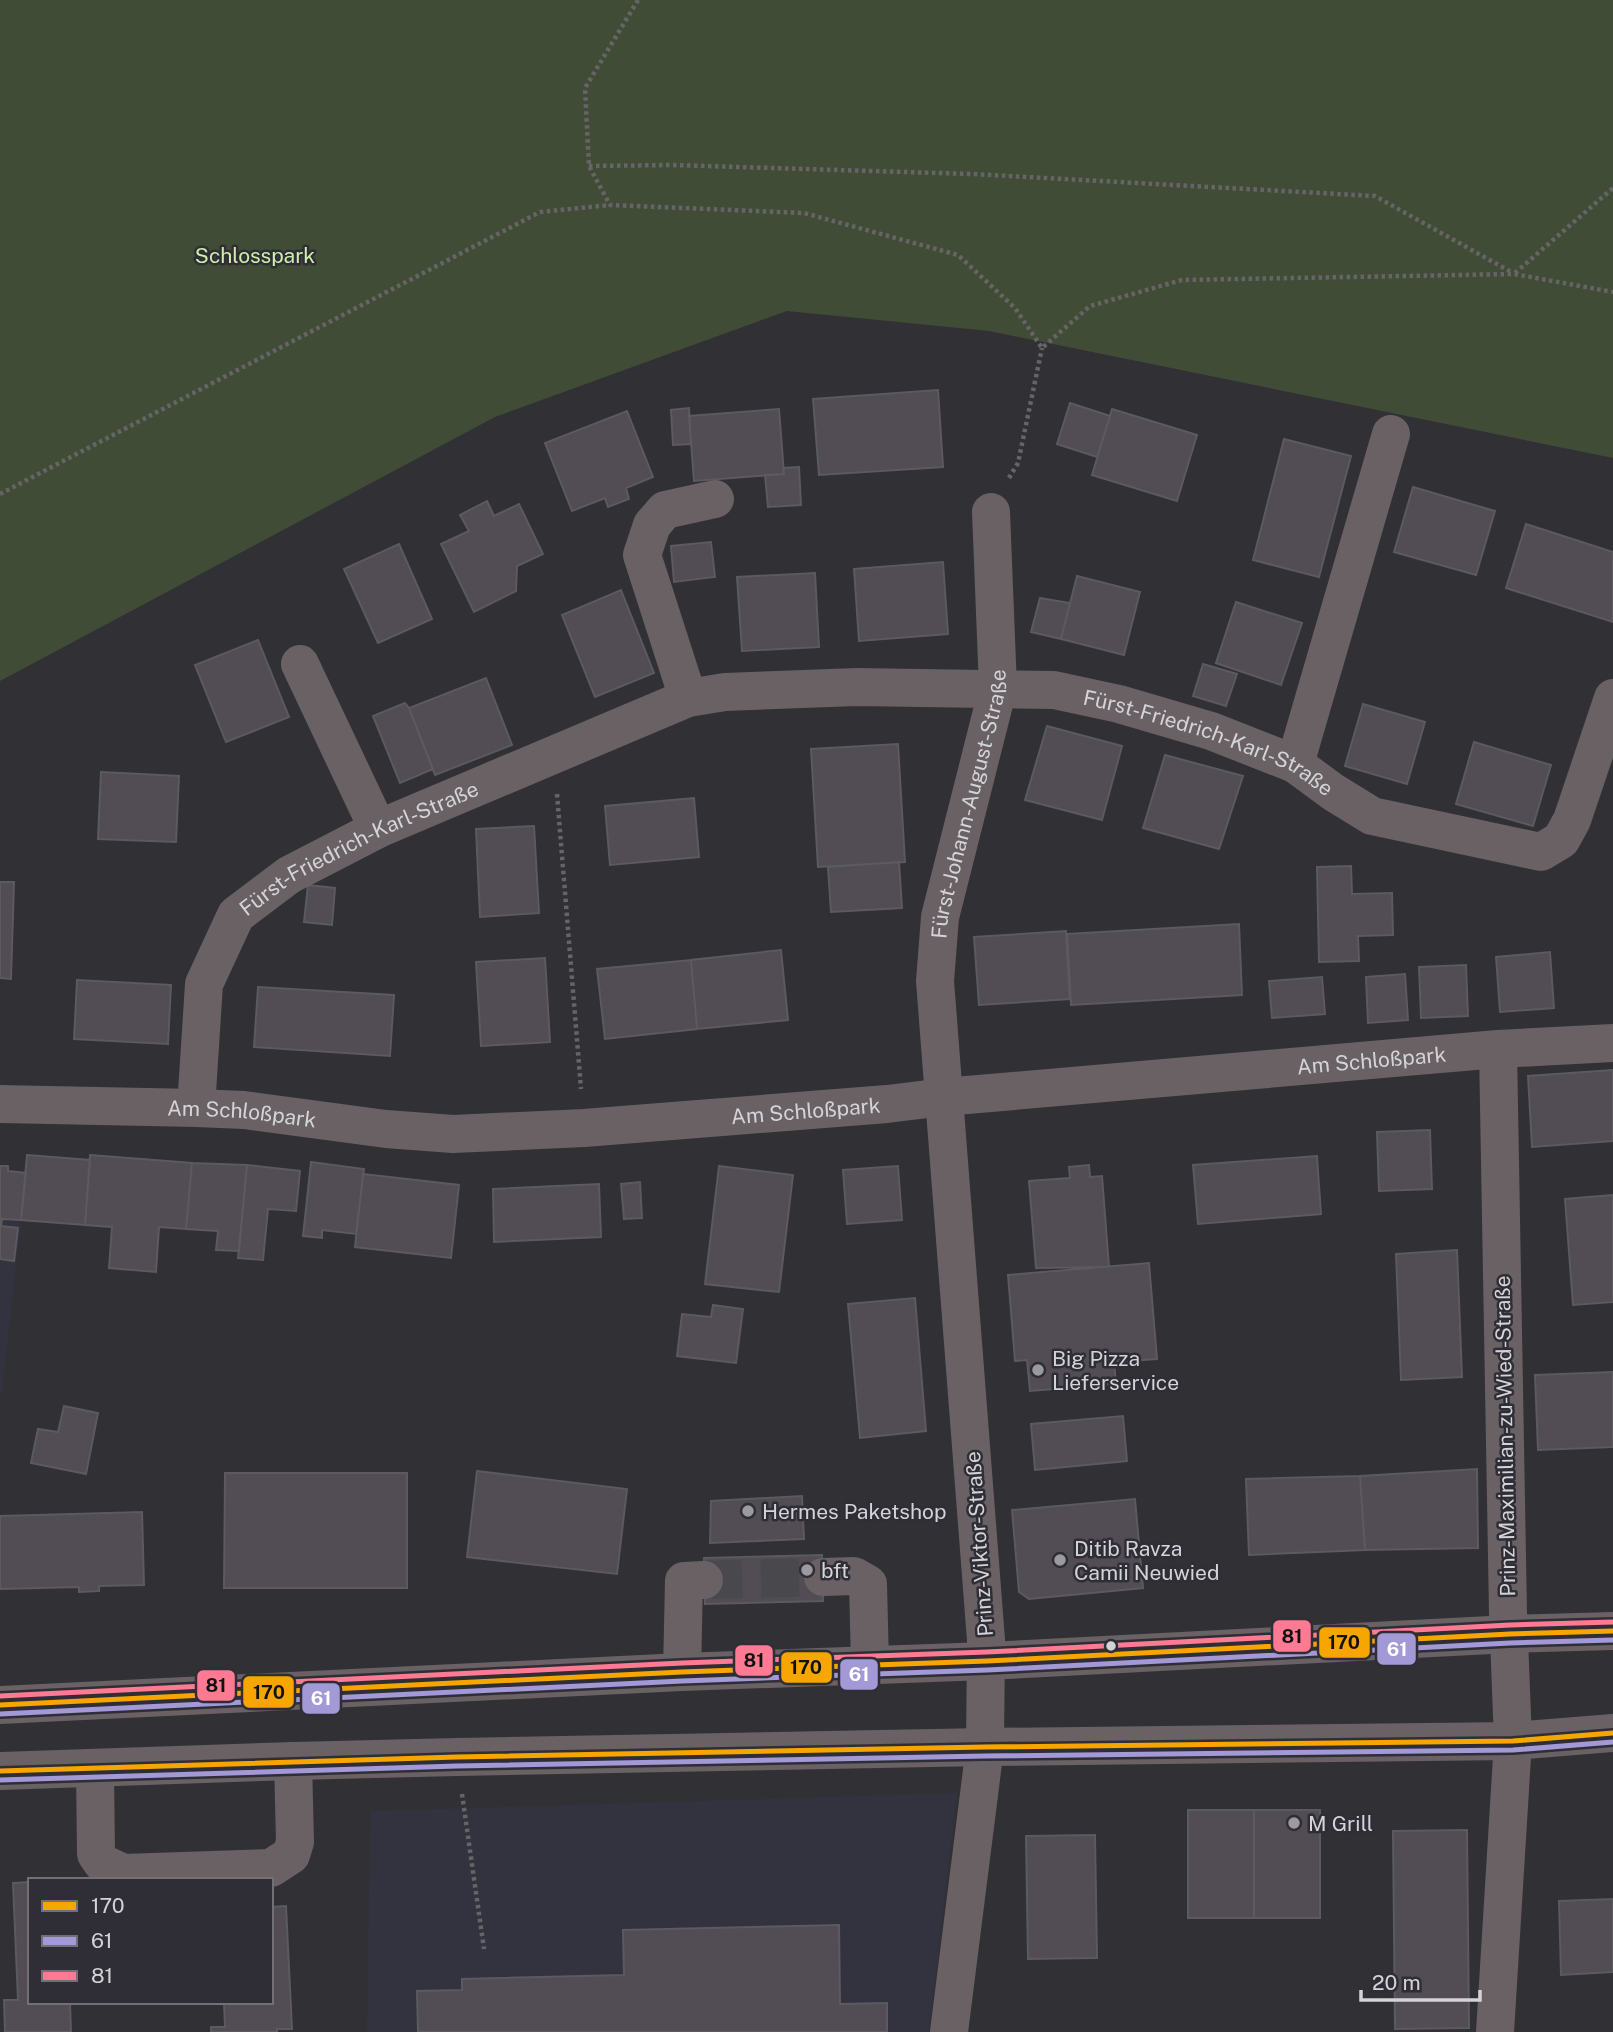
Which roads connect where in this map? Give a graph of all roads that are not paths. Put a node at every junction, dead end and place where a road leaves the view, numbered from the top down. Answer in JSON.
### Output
{"nodes":[{"id":1,"x":1391,"y":434,"type":"dead end"},
{"id":2,"x":715,"y":499,"type":"dead end"},
{"id":3,"x":991,"y":512,"type":"road end"},
{"id":4,"x":300,"y":664,"type":"dead end"},
{"id":5,"x":998,"y":688,"type":"junction"},
{"id":6,"x":688,"y":698,"type":"junction"},
{"id":7,"x":1613,"y":698,"type":"edge"},
{"id":8,"x":1295,"y":764,"type":"junction"},
{"id":9,"x":378,"y":829,"type":"junction"},
{"id":10,"x":1613,"y":1043,"type":"edge"},
{"id":11,"x":1498,"y":1049,"type":"junction"},
{"id":12,"x":944,"y":1097,"type":"junction"},
{"id":13,"x":0,"y":1104,"type":"edge"},
{"id":14,"x":197,"y":1108,"type":"junction"},
{"id":15,"x":823,"y":1577,"type":"tunnel mouth"},
{"id":16,"x":704,"y":1580,"type":"tunnel mouth"},
{"id":17,"x":1613,"y":1631,"type":"edge"},
{"id":18,"x":1510,"y":1634,"type":"junction"},
{"id":19,"x":986,"y":1661,"type":"junction"},
{"id":20,"x":870,"y":1664,"type":"junction"},
{"id":21,"x":682,"y":1672,"type":"junction"},
{"id":22,"x":0,"y":1705,"type":"edge"},
{"id":23,"x":1613,"y":1733,"type":"edge"},
{"id":24,"x":1513,"y":1741,"type":"junction"},
{"id":25,"x":985,"y":1747,"type":"junction"},
{"id":26,"x":293,"y":1761,"type":"junction"},
{"id":27,"x":95,"y":1769,"type":"junction"},
{"id":28,"x":0,"y":1771,"type":"edge"},
{"id":29,"x":949,"y":2032,"type":"edge"},
{"id":30,"x":1495,"y":2032,"type":"edge"}],
"edges":[{"from":1,"to":8,"type":"street"},
{"from":2,"to":6,"type":"street"},
{"from":3,"to":5,"type":"street","name":"Fürst-Johann-August-Straße"},
{"from":4,"to":9,"type":"street"},
{"from":5,"to":6,"type":"street","name":"Fürst-Friedrich-Karl-Straße"},
{"from":5,"to":8,"type":"street","name":"Fürst-Friedrich-Karl-Straße"},
{"from":5,"to":12,"type":"street","name":"Fürst-Johann-August-Straße"},
{"from":6,"to":9,"type":"street","name":"Fürst-Friedrich-Karl-Straße"},
{"from":7,"to":8,"type":"street","name":"Fürst-Friedrich-Karl-Straße"},
{"from":9,"to":14,"type":"street","name":"Fürst-Friedrich-Karl-Straße"},
{"from":10,"to":11,"type":"street","name":"Am Schloßpark"},
{"from":11,"to":12,"type":"street","name":"Am Schloßpark"},
{"from":11,"to":18,"type":"street","name":"Prinz-Maximilian-zu-Wied-Straße"},
{"from":12,"to":14,"type":"street","name":"Am Schloßpark"},
{"from":12,"to":19,"type":"street","name":"Prinz-Viktor-Straße"},
{"from":13,"to":14,"type":"street","name":"Am Schloßpark"},
{"from":15,"to":20,"type":"street"},
{"from":16,"to":21,"type":"street"},
{"from":17,"to":18,"type":"street"},
{"from":18,"to":19,"type":"street"},
{"from":18,"to":24,"type":"street","name":"Prinz-Maximilian-zu-Wied-Straße"},
{"from":19,"to":20,"type":"street"},
{"from":19,"to":25,"type":"street","name":"Prinz-Viktor-Straße"},
{"from":20,"to":21,"type":"street"},
{"from":21,"to":22,"type":"street"},
{"from":23,"to":24,"type":"street"},
{"from":24,"to":25,"type":"street"},
{"from":24,"to":30,"type":"street","name":"Prinz-Maximilian-zu-Wied-Straße"},
{"from":25,"to":26,"type":"street"},
{"from":25,"to":29,"type":"street","name":"Prinz-Viktor-Straße"},
{"from":26,"to":27,"type":"street"},
{"from":26,"to":27,"type":"street"},
{"from":27,"to":28,"type":"street"}]}
